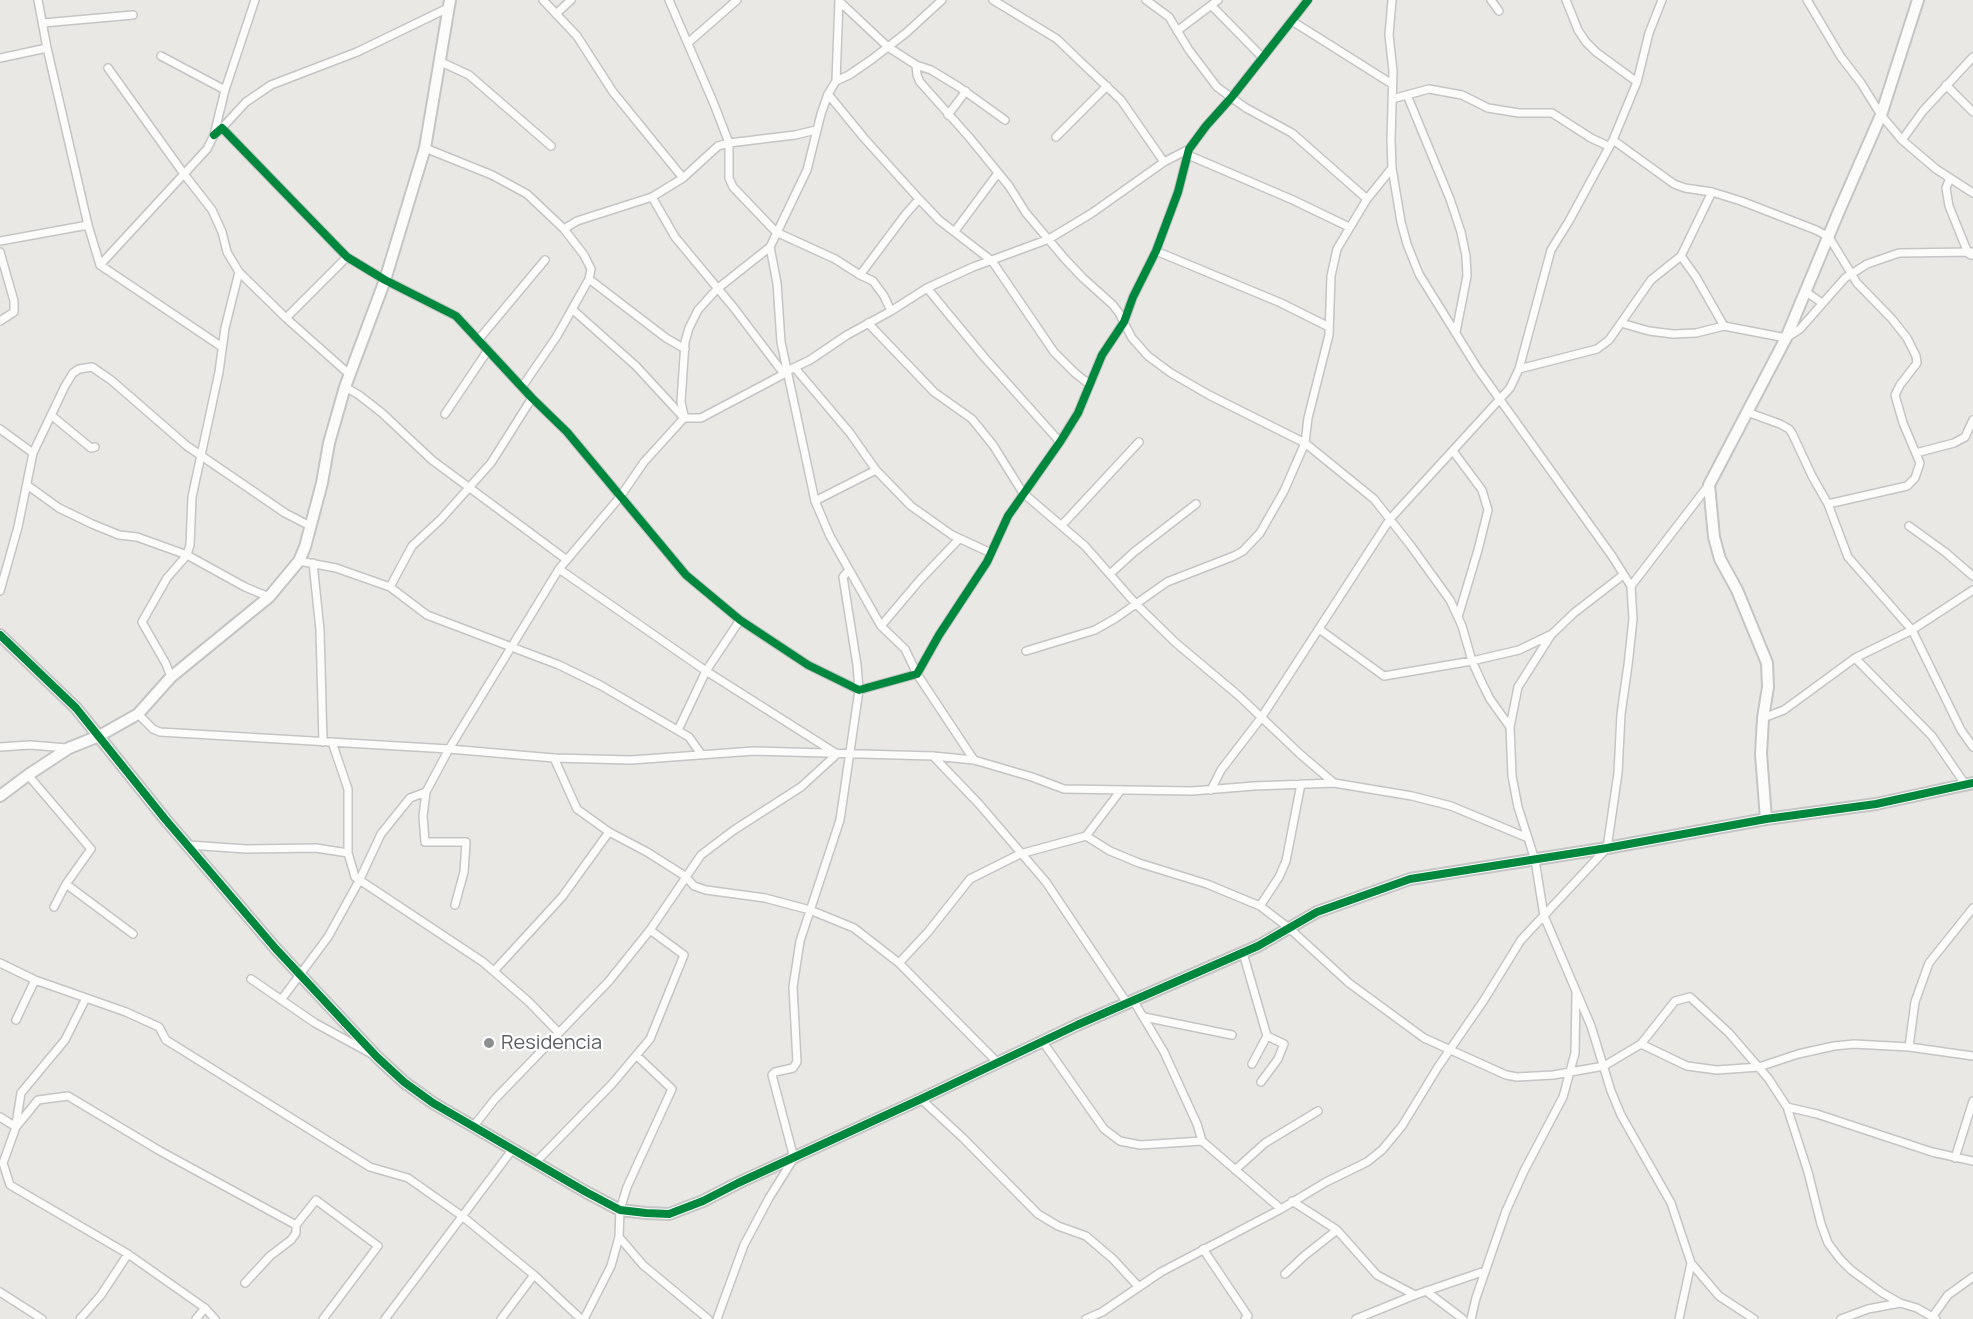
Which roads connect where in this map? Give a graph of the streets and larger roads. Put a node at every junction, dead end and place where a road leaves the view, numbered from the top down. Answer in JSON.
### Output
{"nodes":[{"id":1,"x":38,"y":0,"type":"edge"},
{"id":2,"x":255,"y":0,"type":"edge"},
{"id":3,"x":543,"y":0,"type":"edge"},
{"id":4,"x":571,"y":0,"type":"edge"},
{"id":5,"x":669,"y":0,"type":"edge"},
{"id":6,"x":737,"y":0,"type":"edge"},
{"id":7,"x":942,"y":0,"type":"edge"},
{"id":8,"x":993,"y":0,"type":"edge"},
{"id":9,"x":1146,"y":0,"type":"edge"},
{"id":10,"x":1308,"y":0,"type":"edge"},
{"id":11,"x":1392,"y":0,"type":"edge"},
{"id":12,"x":1491,"y":0,"type":"edge"},
{"id":13,"x":1566,"y":0,"type":"edge"},
{"id":14,"x":1662,"y":0,"type":"edge"},
{"id":15,"x":1807,"y":0,"type":"edge"},
{"id":16,"x":1918,"y":0,"type":"edge"},
{"id":17,"x":839,"y":1,"type":"edge"},
{"id":18,"x":1215,"y":3,"type":"edge"},
{"id":19,"x":449,"y":4,"type":"edge"},
{"id":20,"x":1499,"y":11,"type":"dead end"},
{"id":21,"x":556,"y":14,"type":"junction"},
{"id":22,"x":133,"y":15,"type":"dead end"},
{"id":23,"x":1292,"y":21,"type":"junction"},
{"id":24,"x":43,"y":23,"type":"junction"},
{"id":25,"x":1177,"y":31,"type":"junction"},
{"id":26,"x":689,"y":42,"type":"junction"},
{"id":27,"x":888,"y":47,"type":"junction"},
{"id":28,"x":47,"y":48,"type":"junction"},
{"id":29,"x":161,"y":56,"type":"dead end"},
{"id":30,"x":1973,"y":57,"type":"edge"},
{"id":31,"x":0,"y":58,"type":"edge"},
{"id":32,"x":1263,"y":58,"type":"junction"},
{"id":33,"x":441,"y":62,"type":"junction"},
{"id":34,"x":916,"y":66,"type":"junction"},
{"id":35,"x":108,"y":68,"type":"dead end"},
{"id":36,"x":836,"y":81,"type":"junction"},
{"id":37,"x":1637,"y":82,"type":"junction"},
{"id":38,"x":1392,"y":84,"type":"junction"},
{"id":39,"x":1946,"y":85,"type":"junction"},
{"id":40,"x":1107,"y":86,"type":"junction"},
{"id":41,"x":225,"y":90,"type":"junction"},
{"id":42,"x":966,"y":91,"type":"junction"},
{"id":43,"x":828,"y":94,"type":"junction"},
{"id":44,"x":1407,"y":95,"type":"junction"},
{"id":45,"x":1231,"y":98,"type":"junction"},
{"id":46,"x":1392,"y":99,"type":"junction"},
{"id":47,"x":1973,"y":111,"type":"edge"},
{"id":48,"x":948,"y":115,"type":"junction"},
{"id":49,"x":1881,"y":115,"type":"junction"},
{"id":50,"x":1005,"y":120,"type":"dead end"},
{"id":51,"x":222,"y":128,"type":"junction"},
{"id":52,"x":816,"y":130,"type":"junction"},
{"id":53,"x":214,"y":135,"type":"junction"},
{"id":54,"x":1056,"y":137,"type":"dead end"},
{"id":55,"x":1902,"y":140,"type":"junction"},
{"id":56,"x":729,"y":142,"type":"junction"},
{"id":57,"x":1610,"y":143,"type":"junction"},
{"id":58,"x":551,"y":146,"type":"dead end"},
{"id":59,"x":425,"y":148,"type":"junction"},
{"id":60,"x":1188,"y":152,"type":"junction"},
{"id":61,"x":1164,"y":162,"type":"junction"},
{"id":62,"x":1392,"y":168,"type":"junction"},
{"id":63,"x":998,"y":173,"type":"junction"},
{"id":64,"x":184,"y":174,"type":"junction"},
{"id":65,"x":683,"y":178,"type":"junction"},
{"id":66,"x":1950,"y":178,"type":"junction"},
{"id":67,"x":1712,"y":192,"type":"junction"},
{"id":68,"x":1973,"y":193,"type":"edge"},
{"id":69,"x":652,"y":197,"type":"junction"},
{"id":70,"x":919,"y":199,"type":"junction"},
{"id":71,"x":1367,"y":199,"type":"junction"},
{"id":72,"x":88,"y":225,"type":"junction"},
{"id":73,"x":1348,"y":227,"type":"junction"},
{"id":74,"x":564,"y":229,"type":"junction"},
{"id":75,"x":955,"y":231,"type":"junction"},
{"id":76,"x":776,"y":232,"type":"junction"},
{"id":77,"x":1829,"y":237,"type":"junction"},
{"id":78,"x":1049,"y":239,"type":"junction"},
{"id":79,"x":0,"y":241,"type":"edge"},
{"id":80,"x":770,"y":247,"type":"junction"},
{"id":81,"x":1156,"y":251,"type":"junction"},
{"id":82,"x":0,"y":252,"type":"edge"},
{"id":83,"x":1971,"y":254,"type":"edge"},
{"id":84,"x":1681,"y":256,"type":"junction"},
{"id":85,"x":347,"y":257,"type":"junction"},
{"id":86,"x":545,"y":260,"type":"dead end"},
{"id":87,"x":992,"y":261,"type":"junction"},
{"id":88,"x":100,"y":265,"type":"junction"},
{"id":89,"x":239,"y":272,"type":"junction"},
{"id":90,"x":1850,"y":273,"type":"junction"},
{"id":91,"x":860,"y":275,"type":"junction"},
{"id":92,"x":590,"y":279,"type":"junction"},
{"id":93,"x":385,"y":280,"type":"junction"},
{"id":94,"x":927,"y":288,"type":"junction"},
{"id":95,"x":717,"y":289,"type":"junction"},
{"id":96,"x":1805,"y":291,"type":"junction"},
{"id":97,"x":1822,"y":303,"type":"junction"},
{"id":98,"x":572,"y":309,"type":"junction"},
{"id":99,"x":891,"y":311,"type":"junction"},
{"id":100,"x":286,"y":318,"type":"junction"},
{"id":101,"x":0,"y":321,"type":"edge"},
{"id":102,"x":1124,"y":322,"type":"junction"},
{"id":103,"x":868,"y":323,"type":"junction"},
{"id":104,"x":1622,"y":323,"type":"junction"},
{"id":105,"x":1724,"y":326,"type":"junction"},
{"id":106,"x":1329,"y":327,"type":"junction"},
{"id":107,"x":1456,"y":332,"type":"junction"},
{"id":108,"x":1786,"y":338,"type":"junction"},
{"id":109,"x":479,"y":339,"type":"junction"},
{"id":110,"x":222,"y":346,"type":"junction"},
{"id":111,"x":684,"y":349,"type":"junction"},
{"id":112,"x":488,"y":350,"type":"junction"},
{"id":113,"x":795,"y":368,"type":"junction"},
{"id":114,"x":1519,"y":369,"type":"junction"},
{"id":115,"x":785,"y":373,"type":"junction"},
{"id":116,"x":349,"y":374,"type":"junction"},
{"id":117,"x":1089,"y":384,"type":"junction"},
{"id":118,"x":345,"y":387,"type":"junction"},
{"id":119,"x":522,"y":387,"type":"junction"},
{"id":120,"x":532,"y":398,"type":"junction"},
{"id":121,"x":1501,"y":399,"type":"junction"},
{"id":122,"x":1747,"y":412,"type":"junction"},
{"id":123,"x":446,"y":414,"type":"dead end"},
{"id":124,"x":51,"y":415,"type":"junction"},
{"id":125,"x":684,"y":418,"type":"junction"},
{"id":126,"x":1973,"y":420,"type":"edge"},
{"id":127,"x":0,"y":429,"type":"edge"},
{"id":128,"x":1060,"y":442,"type":"junction"},
{"id":129,"x":1139,"y":442,"type":"dead end"},
{"id":130,"x":1305,"y":443,"type":"junction"},
{"id":131,"x":94,"y":447,"type":"dead end"},
{"id":132,"x":1453,"y":451,"type":"junction"},
{"id":133,"x":33,"y":453,"type":"junction"},
{"id":134,"x":1916,"y":453,"type":"junction"},
{"id":135,"x":200,"y":455,"type":"junction"},
{"id":136,"x":876,"y":470,"type":"junction"},
{"id":137,"x":27,"y":485,"type":"junction"},
{"id":138,"x":1709,"y":485,"type":"junction"},
{"id":139,"x":470,"y":487,"type":"junction"},
{"id":140,"x":1023,"y":493,"type":"junction"},
{"id":141,"x":620,"y":497,"type":"junction"},
{"id":142,"x":815,"y":501,"type":"junction"},
{"id":143,"x":1196,"y":504,"type":"dead end"},
{"id":144,"x":1828,"y":504,"type":"junction"},
{"id":145,"x":1390,"y":519,"type":"junction"},
{"id":146,"x":1062,"y":525,"type":"junction"},
{"id":147,"x":310,"y":526,"type":"junction"},
{"id":148,"x":1909,"y":526,"type":"dead end"},
{"id":149,"x":960,"y":539,"type":"junction"},
{"id":150,"x":991,"y":553,"type":"junction"},
{"id":151,"x":187,"y":555,"type":"junction"},
{"id":152,"x":567,"y":560,"type":"junction"},
{"id":153,"x":299,"y":561,"type":"junction"},
{"id":154,"x":313,"y":563,"type":"junction"},
{"id":155,"x":560,"y":569,"type":"junction"},
{"id":156,"x":848,"y":571,"type":"junction"},
{"id":157,"x":3,"y":572,"type":"edge"},
{"id":158,"x":1110,"y":574,"type":"junction"},
{"id":159,"x":1623,"y":575,"type":"junction"},
{"id":160,"x":1973,"y":576,"type":"edge"},
{"id":161,"x":1631,"y":586,"type":"junction"},
{"id":162,"x":390,"y":587,"type":"junction"},
{"id":163,"x":1973,"y":590,"type":"edge"},
{"id":164,"x":0,"y":591,"type":"edge"},
{"id":165,"x":269,"y":597,"type":"junction"},
{"id":166,"x":1134,"y":603,"type":"junction"},
{"id":167,"x":1458,"y":617,"type":"junction"},
{"id":168,"x":740,"y":620,"type":"junction"},
{"id":169,"x":881,"y":626,"type":"junction"},
{"id":170,"x":1319,"y":629,"type":"junction"},
{"id":171,"x":1912,"y":630,"type":"junction"},
{"id":172,"x":0,"y":635,"type":"edge"},
{"id":173,"x":1551,"y":635,"type":"junction"},
{"id":174,"x":510,"y":648,"type":"junction"},
{"id":175,"x":1026,"y":651,"type":"dead end"},
{"id":176,"x":1855,"y":657,"type":"junction"},
{"id":177,"x":1472,"y":661,"type":"junction"},
{"id":178,"x":706,"y":671,"type":"junction"},
{"id":179,"x":917,"y":674,"type":"junction"},
{"id":180,"x":171,"y":677,"type":"junction"},
{"id":181,"x":859,"y":690,"type":"junction"},
{"id":182,"x":138,"y":714,"type":"junction"},
{"id":183,"x":1261,"y":718,"type":"junction"},
{"id":184,"x":1763,"y":718,"type":"junction"},
{"id":185,"x":1510,"y":727,"type":"junction"},
{"id":186,"x":678,"y":730,"type":"junction"},
{"id":187,"x":99,"y":736,"type":"junction"},
{"id":188,"x":323,"y":742,"type":"junction"},
{"id":189,"x":332,"y":742,"type":"junction"},
{"id":190,"x":0,"y":747,"type":"edge"},
{"id":191,"x":1973,"y":747,"type":"edge"},
{"id":192,"x":69,"y":748,"type":"junction"},
{"id":193,"x":449,"y":749,"type":"junction"},
{"id":194,"x":701,"y":754,"type":"junction"},
{"id":195,"x":837,"y":754,"type":"junction"},
{"id":196,"x":848,"y":754,"type":"junction"},
{"id":197,"x":933,"y":756,"type":"junction"},
{"id":198,"x":555,"y":758,"type":"junction"},
{"id":199,"x":974,"y":760,"type":"junction"},
{"id":200,"x":28,"y":775,"type":"junction"},
{"id":201,"x":1334,"y":783,"type":"junction"},
{"id":202,"x":1301,"y":784,"type":"junction"},
{"id":203,"x":1969,"y":784,"type":"edge"},
{"id":204,"x":1121,"y":790,"type":"junction"},
{"id":205,"x":1211,"y":790,"type":"junction"},
{"id":206,"x":426,"y":792,"type":"junction"},
{"id":207,"x":0,"y":796,"type":"edge"},
{"id":208,"x":1766,"y":819,"type":"junction"},
{"id":209,"x":609,"y":832,"type":"junction"},
{"id":210,"x":1086,"y":836,"type":"junction"},
{"id":211,"x":1528,"y":838,"type":"junction"},
{"id":212,"x":189,"y":845,"type":"junction"},
{"id":213,"x":1607,"y":848,"type":"junction"},
{"id":214,"x":348,"y":853,"type":"junction"},
{"id":215,"x":1020,"y":854,"type":"junction"},
{"id":216,"x":1534,"y":860,"type":"junction"},
{"id":217,"x":685,"y":876,"type":"junction"},
{"id":218,"x":359,"y":881,"type":"junction"},
{"id":219,"x":66,"y":884,"type":"junction"},
{"id":220,"x":455,"y":905,"type":"dead end"},
{"id":221,"x":1260,"y":906,"type":"junction"},
{"id":222,"x":54,"y":907,"type":"dead end"},
{"id":223,"x":1973,"y":908,"type":"edge"},
{"id":224,"x":810,"y":910,"type":"junction"},
{"id":225,"x":1544,"y":916,"type":"junction"},
{"id":226,"x":1289,"y":928,"type":"junction"},
{"id":227,"x":650,"y":930,"type":"junction"},
{"id":228,"x":133,"y":934,"type":"dead end"},
{"id":229,"x":1243,"y":953,"type":"junction"},
{"id":230,"x":0,"y":963,"type":"edge"},
{"id":231,"x":899,"y":963,"type":"junction"},
{"id":232,"x":494,"y":971,"type":"junction"},
{"id":233,"x":301,"y":976,"type":"junction"},
{"id":234,"x":251,"y":979,"type":"dead end"},
{"id":235,"x":35,"y":981,"type":"junction"},
{"id":236,"x":1576,"y":993,"type":"junction"},
{"id":237,"x":86,"y":998,"type":"junction"},
{"id":238,"x":281,"y":1000,"type":"junction"},
{"id":239,"x":1130,"y":1002,"type":"junction"},
{"id":240,"x":1144,"y":1017,"type":"junction"},
{"id":241,"x":16,"y":1020,"type":"dead end"},
{"id":242,"x":559,"y":1033,"type":"junction"},
{"id":243,"x":1232,"y":1035,"type":"dead end"},
{"id":244,"x":1267,"y":1036,"type":"junction"},
{"id":245,"x":1042,"y":1042,"type":"junction"},
{"id":246,"x":1641,"y":1044,"type":"junction"},
{"id":247,"x":1909,"y":1047,"type":"junction"},
{"id":248,"x":1449,"y":1050,"type":"junction"},
{"id":249,"x":637,"y":1056,"type":"junction"},
{"id":250,"x":1973,"y":1056,"type":"edge"},
{"id":251,"x":377,"y":1057,"type":"junction"},
{"id":252,"x":998,"y":1063,"type":"junction"},
{"id":253,"x":1252,"y":1064,"type":"dead end"},
{"id":254,"x":1604,"y":1066,"type":"junction"},
{"id":255,"x":1759,"y":1066,"type":"junction"},
{"id":256,"x":1570,"y":1073,"type":"junction"},
{"id":257,"x":1261,"y":1082,"type":"dead end"},
{"id":258,"x":921,"y":1100,"type":"junction"},
{"id":259,"x":1973,"y":1101,"type":"edge"},
{"id":260,"x":1787,"y":1107,"type":"junction"},
{"id":261,"x":1318,"y":1111,"type":"dead end"},
{"id":262,"x":0,"y":1117,"type":"edge"},
{"id":263,"x":16,"y":1127,"type":"junction"},
{"id":264,"x":473,"y":1127,"type":"junction"},
{"id":265,"x":1202,"y":1141,"type":"junction"},
{"id":266,"x":512,"y":1150,"type":"junction"},
{"id":267,"x":794,"y":1158,"type":"junction"},
{"id":268,"x":1955,"y":1158,"type":"junction"},
{"id":269,"x":1973,"y":1161,"type":"edge"},
{"id":270,"x":535,"y":1163,"type":"junction"},
{"id":271,"x":1235,"y":1170,"type":"junction"},
{"id":272,"x":1292,"y":1201,"type":"junction"},
{"id":273,"x":1281,"y":1209,"type":"junction"},
{"id":274,"x":620,"y":1210,"type":"junction"},
{"id":275,"x":462,"y":1216,"type":"junction"},
{"id":276,"x":296,"y":1225,"type":"junction"},
{"id":277,"x":1337,"y":1230,"type":"junction"},
{"id":278,"x":620,"y":1237,"type":"junction"},
{"id":279,"x":1203,"y":1249,"type":"junction"},
{"id":280,"x":128,"y":1254,"type":"junction"},
{"id":281,"x":1691,"y":1263,"type":"junction"},
{"id":282,"x":1485,"y":1271,"type":"junction"},
{"id":283,"x":1285,"y":1274,"type":"dead end"},
{"id":284,"x":534,"y":1275,"type":"junction"},
{"id":285,"x":1973,"y":1277,"type":"edge"},
{"id":286,"x":245,"y":1283,"type":"dead end"},
{"id":287,"x":1138,"y":1286,"type":"junction"},
{"id":288,"x":1426,"y":1291,"type":"junction"},
{"id":289,"x":0,"y":1292,"type":"edge"},
{"id":290,"x":1415,"y":1295,"type":"junction"},
{"id":291,"x":1900,"y":1303,"type":"junction"},
{"id":292,"x":205,"y":1308,"type":"junction"},
{"id":293,"x":1104,"y":1316,"type":"edge"},
{"id":294,"x":1854,"y":1317,"type":"edge"},
{"id":295,"x":1935,"y":1317,"type":"edge"},
{"id":296,"x":42,"y":1319,"type":"edge"},
{"id":297,"x":80,"y":1319,"type":"edge"},
{"id":298,"x":196,"y":1319,"type":"edge"},
{"id":299,"x":215,"y":1319,"type":"edge"},
{"id":300,"x":323,"y":1319,"type":"edge"},
{"id":301,"x":385,"y":1319,"type":"edge"},
{"id":302,"x":501,"y":1319,"type":"edge"},
{"id":303,"x":583,"y":1319,"type":"edge"},
{"id":304,"x":708,"y":1319,"type":"edge"},
{"id":305,"x":717,"y":1319,"type":"edge"},
{"id":306,"x":1086,"y":1319,"type":"edge"},
{"id":307,"x":1245,"y":1319,"type":"edge"},
{"id":308,"x":1356,"y":1319,"type":"edge"},
{"id":309,"x":1463,"y":1319,"type":"edge"},
{"id":310,"x":1471,"y":1319,"type":"edge"},
{"id":311,"x":1679,"y":1319,"type":"edge"},
{"id":312,"x":1754,"y":1319,"type":"edge"},
{"id":313,"x":1841,"y":1319,"type":"edge"}],
"edges":[{"from":1,"to":24,"type":"street"},
{"from":2,"to":41,"type":"street"},
{"from":3,"to":21,"type":"street"},
{"from":4,"to":21,"type":"street"},
{"from":5,"to":26,"type":"street"},
{"from":6,"to":26,"type":"street"},
{"from":7,"to":27,"type":"street"},
{"from":8,"to":40,"type":"street"},
{"from":9,"to":25,"type":"street"},
{"from":10,"to":23,"type":"street"},
{"from":11,"to":38,"type":"street"},
{"from":12,"to":20,"type":"street"},
{"from":13,"to":37,"type":"street"},
{"from":14,"to":37,"type":"street"},
{"from":15,"to":49,"type":"street"},
{"from":16,"to":49,"type":"street"},
{"from":17,"to":27,"type":"street"},
{"from":17,"to":36,"type":"street"},
{"from":18,"to":25,"type":"street"},
{"from":18,"to":32,"type":"street"},
{"from":19,"to":33,"type":"street"},
{"from":19,"to":51,"type":"street"},
{"from":21,"to":65,"type":"street"},
{"from":22,"to":24,"type":"street"},
{"from":23,"to":32,"type":"street"},
{"from":23,"to":38,"type":"street"},
{"from":24,"to":28,"type":"street"},
{"from":25,"to":45,"type":"street"},
{"from":26,"to":56,"type":"street"},
{"from":27,"to":34,"type":"street"},
{"from":27,"to":36,"type":"street"},
{"from":28,"to":31,"type":"street"},
{"from":28,"to":72,"type":"street"},
{"from":29,"to":41,"type":"street"},
{"from":30,"to":39,"type":"street"},
{"from":32,"to":45,"type":"street"},
{"from":33,"to":58,"type":"street"},
{"from":33,"to":59,"type":"street"},
{"from":34,"to":42,"type":"street"},
{"from":34,"to":48,"type":"street"},
{"from":35,"to":64,"type":"street"},
{"from":36,"to":43,"type":"street"},
{"from":37,"to":57,"type":"street"},
{"from":38,"to":46,"type":"street"},
{"from":39,"to":47,"type":"street"},
{"from":39,"to":55,"type":"street"},
{"from":40,"to":54,"type":"street"},
{"from":40,"to":61,"type":"street"},
{"from":41,"to":53,"type":"street"},
{"from":42,"to":48,"type":"street"},
{"from":42,"to":50,"type":"street"},
{"from":43,"to":52,"type":"street"},
{"from":43,"to":70,"type":"street"},
{"from":44,"to":46,"type":"street"},
{"from":44,"to":57,"type":"street"},
{"from":44,"to":107,"type":"street"},
{"from":45,"to":60,"type":"street"},
{"from":45,"to":71,"type":"street"},
{"from":46,"to":62,"type":"street"},
{"from":48,"to":63,"type":"street"},
{"from":49,"to":55,"type":"street"},
{"from":49,"to":77,"type":"street"},
{"from":51,"to":53,"type":"street"},
{"from":51,"to":85,"type":"street"},
{"from":52,"to":56,"type":"street"},
{"from":52,"to":76,"type":"street"},
{"from":53,"to":64,"type":"street"},
{"from":55,"to":66,"type":"street"},
{"from":56,"to":65,"type":"street"},
{"from":56,"to":76,"type":"street"},
{"from":57,"to":67,"type":"street"},
{"from":57,"to":114,"type":"street"},
{"from":59,"to":74,"type":"street"},
{"from":59,"to":93,"type":"street"},
{"from":60,"to":61,"type":"street"},
{"from":60,"to":73,"type":"street"},
{"from":60,"to":81,"type":"street"},
{"from":61,"to":78,"type":"street"},
{"from":62,"to":71,"type":"street"},
{"from":62,"to":107,"type":"street"},
{"from":63,"to":75,"type":"street"},
{"from":63,"to":78,"type":"street"},
{"from":64,"to":88,"type":"street"},
{"from":64,"to":89,"type":"street"},
{"from":65,"to":69,"type":"street"},
{"from":66,"to":68,"type":"street"},
{"from":66,"to":83,"type":"street"},
{"from":67,"to":77,"type":"street"},
{"from":67,"to":84,"type":"street"},
{"from":69,"to":74,"type":"street"},
{"from":69,"to":95,"type":"street"},
{"from":70,"to":75,"type":"street"},
{"from":70,"to":91,"type":"street"},
{"from":71,"to":73,"type":"street"},
{"from":72,"to":79,"type":"street"},
{"from":72,"to":88,"type":"street"},
{"from":73,"to":106,"type":"street"},
{"from":74,"to":92,"type":"street"},
{"from":75,"to":87,"type":"street"},
{"from":76,"to":80,"type":"street"},
{"from":76,"to":91,"type":"street"},
{"from":77,"to":90,"type":"street"},
{"from":77,"to":96,"type":"street"},
{"from":78,"to":87,"type":"street"},
{"from":78,"to":102,"type":"street"},
{"from":80,"to":95,"type":"street"},
{"from":80,"to":115,"type":"street"},
{"from":81,"to":102,"type":"street"},
{"from":81,"to":106,"type":"street"},
{"from":82,"to":101,"type":"street"},
{"from":83,"to":90,"type":"street"},
{"from":84,"to":104,"type":"street"},
{"from":84,"to":105,"type":"street"},
{"from":85,"to":93,"type":"street"},
{"from":85,"to":100,"type":"street"},
{"from":86,"to":109,"type":"street"},
{"from":87,"to":94,"type":"street"},
{"from":87,"to":117,"type":"street"},
{"from":88,"to":110,"type":"street"},
{"from":89,"to":100,"type":"street"},
{"from":89,"to":110,"type":"street"},
{"from":90,"to":97,"type":"street"},
{"from":90,"to":134,"type":"street"},
{"from":91,"to":99,"type":"street"},
{"from":92,"to":98,"type":"street"},
{"from":92,"to":111,"type":"street"},
{"from":93,"to":109,"type":"street"},
{"from":93,"to":116,"type":"street"},
{"from":94,"to":99,"type":"street"},
{"from":94,"to":128,"type":"street"},
{"from":95,"to":111,"type":"street"},
{"from":95,"to":115,"type":"street"},
{"from":96,"to":97,"type":"street"},
{"from":96,"to":108,"type":"street"},
{"from":97,"to":108,"type":"street"},
{"from":98,"to":119,"type":"street"},
{"from":98,"to":125,"type":"street"},
{"from":99,"to":103,"type":"street"},
{"from":100,"to":116,"type":"street"},
{"from":102,"to":117,"type":"street"},
{"from":102,"to":130,"type":"street"},
{"from":103,"to":113,"type":"street"},
{"from":103,"to":140,"type":"street"},
{"from":104,"to":105,"type":"street"},
{"from":104,"to":114,"type":"street"},
{"from":105,"to":108,"type":"street"},
{"from":106,"to":130,"type":"street"},
{"from":107,"to":121,"type":"street"},
{"from":108,"to":122,"type":"street"},
{"from":109,"to":112,"type":"street"},
{"from":110,"to":135,"type":"street"},
{"from":111,"to":125,"type":"street"},
{"from":112,"to":119,"type":"street"},
{"from":112,"to":123,"type":"street"},
{"from":113,"to":115,"type":"street"},
{"from":113,"to":136,"type":"street"},
{"from":114,"to":121,"type":"street"},
{"from":115,"to":125,"type":"street"},
{"from":115,"to":142,"type":"street"},
{"from":116,"to":118,"type":"street"},
{"from":117,"to":128,"type":"street"},
{"from":118,"to":139,"type":"street"},
{"from":118,"to":147,"type":"street"},
{"from":119,"to":120,"type":"street"},
{"from":120,"to":139,"type":"street"},
{"from":120,"to":141,"type":"street"},
{"from":121,"to":132,"type":"street"},
{"from":121,"to":159,"type":"street"},
{"from":122,"to":138,"type":"street"},
{"from":122,"to":144,"type":"street"},
{"from":124,"to":131,"type":"street"},
{"from":124,"to":133,"type":"street"},
{"from":124,"to":135,"type":"street"},
{"from":125,"to":141,"type":"street"},
{"from":126,"to":134,"type":"street"},
{"from":127,"to":133,"type":"street"},
{"from":128,"to":140,"type":"street"},
{"from":129,"to":146,"type":"street"},
{"from":130,"to":145,"type":"street"},
{"from":130,"to":166,"type":"street"},
{"from":132,"to":145,"type":"street"},
{"from":132,"to":167,"type":"street"},
{"from":133,"to":137,"type":"street"},
{"from":134,"to":144,"type":"street"},
{"from":135,"to":147,"type":"street"},
{"from":135,"to":151,"type":"street"},
{"from":136,"to":142,"type":"street"},
{"from":136,"to":149,"type":"street"},
{"from":137,"to":151,"type":"street"},
{"from":137,"to":157,"type":"street"},
{"from":138,"to":161,"type":"street"},
{"from":138,"to":184,"type":"street"},
{"from":139,"to":152,"type":"street"},
{"from":139,"to":162,"type":"street"},
{"from":140,"to":146,"type":"street"},
{"from":140,"to":150,"type":"street"},
{"from":141,"to":152,"type":"street"},
{"from":141,"to":168,"type":"street"},
{"from":142,"to":156,"type":"street"},
{"from":143,"to":158,"type":"street"},
{"from":144,"to":171,"type":"street"},
{"from":145,"to":167,"type":"street"},
{"from":145,"to":170,"type":"street"},
{"from":146,"to":158,"type":"street"},
{"from":147,"to":153,"type":"street"},
{"from":148,"to":160,"type":"street"},
{"from":149,"to":150,"type":"street"},
{"from":149,"to":169,"type":"street"},
{"from":150,"to":179,"type":"street"},
{"from":151,"to":165,"type":"street"},
{"from":151,"to":180,"type":"street"},
{"from":152,"to":155,"type":"street"},
{"from":153,"to":154,"type":"street"},
{"from":153,"to":165,"type":"street"},
{"from":154,"to":162,"type":"street"},
{"from":154,"to":188,"type":"street"},
{"from":155,"to":174,"type":"street"},
{"from":155,"to":178,"type":"street"},
{"from":156,"to":169,"type":"street"},
{"from":156,"to":181,"type":"street"},
{"from":157,"to":164,"type":"street"},
{"from":158,"to":166,"type":"street"},
{"from":159,"to":161,"type":"street"},
{"from":159,"to":173,"type":"street"},
{"from":161,"to":213,"type":"street"},
{"from":162,"to":174,"type":"street"},
{"from":163,"to":171,"type":"street"},
{"from":165,"to":180,"type":"street"},
{"from":166,"to":175,"type":"street"},
{"from":166,"to":183,"type":"street"},
{"from":167,"to":177,"type":"street"},
{"from":168,"to":178,"type":"street"},
{"from":168,"to":181,"type":"street"},
{"from":169,"to":179,"type":"street"},
{"from":170,"to":177,"type":"street"},
{"from":170,"to":183,"type":"street"},
{"from":171,"to":176,"type":"street"},
{"from":171,"to":191,"type":"street"},
{"from":172,"to":187,"type":"street"},
{"from":173,"to":177,"type":"street"},
{"from":173,"to":185,"type":"street"},
{"from":174,"to":186,"type":"street"},
{"from":174,"to":193,"type":"street"},
{"from":176,"to":184,"type":"street"},
{"from":176,"to":203,"type":"street"},
{"from":177,"to":185,"type":"street"},
{"from":178,"to":186,"type":"street"},
{"from":178,"to":195,"type":"street"},
{"from":179,"to":181,"type":"street"},
{"from":179,"to":199,"type":"street"},
{"from":180,"to":182,"type":"street"},
{"from":181,"to":196,"type":"street"},
{"from":182,"to":187,"type":"street"},
{"from":182,"to":188,"type":"street"},
{"from":183,"to":201,"type":"street"},
{"from":183,"to":205,"type":"street"},
{"from":184,"to":208,"type":"street"},
{"from":185,"to":211,"type":"street"},
{"from":186,"to":194,"type":"street"},
{"from":187,"to":192,"type":"street"},
{"from":187,"to":212,"type":"street"},
{"from":188,"to":189,"type":"street"},
{"from":189,"to":193,"type":"street"},
{"from":189,"to":214,"type":"street"},
{"from":190,"to":192,"type":"street"},
{"from":192,"to":200,"type":"street"},
{"from":193,"to":198,"type":"street"},
{"from":193,"to":206,"type":"street"},
{"from":194,"to":195,"type":"street"},
{"from":194,"to":198,"type":"street"},
{"from":195,"to":196,"type":"street"},
{"from":195,"to":217,"type":"street"},
{"from":196,"to":197,"type":"street"},
{"from":196,"to":224,"type":"street"},
{"from":197,"to":199,"type":"street"},
{"from":197,"to":215,"type":"street"},
{"from":198,"to":209,"type":"street"},
{"from":199,"to":204,"type":"street"},
{"from":200,"to":207,"type":"street"},
{"from":200,"to":219,"type":"street"},
{"from":201,"to":202,"type":"street"},
{"from":201,"to":211,"type":"street"},
{"from":202,"to":205,"type":"street"},
{"from":202,"to":221,"type":"street"},
{"from":203,"to":208,"type":"street"},
{"from":204,"to":205,"type":"street"},
{"from":204,"to":210,"type":"street"},
{"from":206,"to":218,"type":"street"},
{"from":206,"to":220,"type":"street"},
{"from":208,"to":213,"type":"street"},
{"from":209,"to":217,"type":"street"},
{"from":209,"to":232,"type":"street"},
{"from":210,"to":215,"type":"street"},
{"from":210,"to":221,"type":"street"},
{"from":211,"to":216,"type":"street"},
{"from":212,"to":214,"type":"street"},
{"from":212,"to":233,"type":"street"},
{"from":213,"to":216,"type":"street"},
{"from":213,"to":225,"type":"street"},
{"from":214,"to":218,"type":"street"},
{"from":215,"to":231,"type":"street"},
{"from":215,"to":239,"type":"street"},
{"from":216,"to":225,"type":"street"},
{"from":216,"to":226,"type":"street"},
{"from":217,"to":224,"type":"street"},
{"from":217,"to":227,"type":"street"},
{"from":218,"to":232,"type":"street"},
{"from":218,"to":233,"type":"street"},
{"from":219,"to":222,"type":"street"},
{"from":219,"to":228,"type":"street"},
{"from":221,"to":226,"type":"street"},
{"from":223,"to":247,"type":"street"},
{"from":224,"to":231,"type":"street"},
{"from":224,"to":267,"type":"street"},
{"from":225,"to":236,"type":"street"},
{"from":225,"to":248,"type":"street"},
{"from":226,"to":229,"type":"street"},
{"from":226,"to":248,"type":"street"},
{"from":227,"to":242,"type":"street"},
{"from":227,"to":249,"type":"street"},
{"from":229,"to":239,"type":"street"},
{"from":229,"to":244,"type":"street"},
{"from":230,"to":235,"type":"street"},
{"from":231,"to":252,"type":"street"},
{"from":232,"to":242,"type":"street"},
{"from":233,"to":238,"type":"street"},
{"from":233,"to":251,"type":"street"},
{"from":234,"to":238,"type":"street"},
{"from":235,"to":237,"type":"street"},
{"from":235,"to":241,"type":"street"},
{"from":236,"to":254,"type":"street"},
{"from":236,"to":256,"type":"street"},
{"from":237,"to":263,"type":"street"},
{"from":237,"to":275,"type":"street"},
{"from":238,"to":251,"type":"street"},
{"from":239,"to":240,"type":"street"},
{"from":239,"to":245,"type":"street"},
{"from":240,"to":243,"type":"street"},
{"from":240,"to":265,"type":"street"},
{"from":242,"to":264,"type":"street"},
{"from":244,"to":253,"type":"street"},
{"from":244,"to":257,"type":"street"},
{"from":245,"to":252,"type":"street"},
{"from":245,"to":265,"type":"street"},
{"from":246,"to":254,"type":"street"},
{"from":246,"to":255,"type":"street"},
{"from":246,"to":255,"type":"street"},
{"from":247,"to":250,"type":"street"},
{"from":247,"to":255,"type":"street"},
{"from":248,"to":256,"type":"street"},
{"from":248,"to":272,"type":"street"},
{"from":249,"to":270,"type":"street"},
{"from":249,"to":274,"type":"street"},
{"from":251,"to":264,"type":"street"},
{"from":252,"to":258,"type":"street"},
{"from":254,"to":256,"type":"street"},
{"from":254,"to":281,"type":"street"},
{"from":255,"to":260,"type":"street"},
{"from":256,"to":282,"type":"street"},
{"from":258,"to":267,"type":"street"},
{"from":258,"to":287,"type":"street"},
{"from":259,"to":268,"type":"street"},
{"from":260,"to":268,"type":"street"},
{"from":260,"to":291,"type":"street"},
{"from":261,"to":271,"type":"street"},
{"from":262,"to":263,"type":"street"},
{"from":263,"to":276,"type":"street"},
{"from":263,"to":280,"type":"street"},
{"from":264,"to":266,"type":"street"},
{"from":265,"to":271,"type":"street"},
{"from":266,"to":270,"type":"street"},
{"from":266,"to":275,"type":"street"},
{"from":267,"to":274,"type":"street"},
{"from":267,"to":305,"type":"street"},
{"from":268,"to":269,"type":"street"},
{"from":270,"to":274,"type":"street"},
{"from":271,"to":273,"type":"street"},
{"from":272,"to":273,"type":"street"},
{"from":272,"to":277,"type":"street"},
{"from":273,"to":279,"type":"street"},
{"from":274,"to":278,"type":"street"},
{"from":275,"to":284,"type":"street"},
{"from":275,"to":301,"type":"street"},
{"from":276,"to":286,"type":"street"},
{"from":276,"to":300,"type":"street"},
{"from":277,"to":283,"type":"street"},
{"from":277,"to":290,"type":"street"},
{"from":278,"to":303,"type":"street"},
{"from":278,"to":304,"type":"street"},
{"from":279,"to":287,"type":"street"},
{"from":279,"to":307,"type":"street"},
{"from":280,"to":292,"type":"street"},
{"from":280,"to":297,"type":"street"},
{"from":281,"to":311,"type":"street"},
{"from":281,"to":312,"type":"street"},
{"from":282,"to":288,"type":"street"},
{"from":282,"to":310,"type":"street"},
{"from":284,"to":302,"type":"street"},
{"from":284,"to":303,"type":"street"},
{"from":285,"to":295,"type":"street"},
{"from":287,"to":293,"type":"street"},
{"from":288,"to":290,"type":"street"},
{"from":288,"to":309,"type":"street"},
{"from":289,"to":296,"type":"street"},
{"from":290,"to":308,"type":"street"},
{"from":291,"to":294,"type":"street"},
{"from":291,"to":295,"type":"street"},
{"from":292,"to":298,"type":"street"},
{"from":292,"to":299,"type":"street"},
{"from":293,"to":306,"type":"street"},
{"from":294,"to":313,"type":"street"}]}
